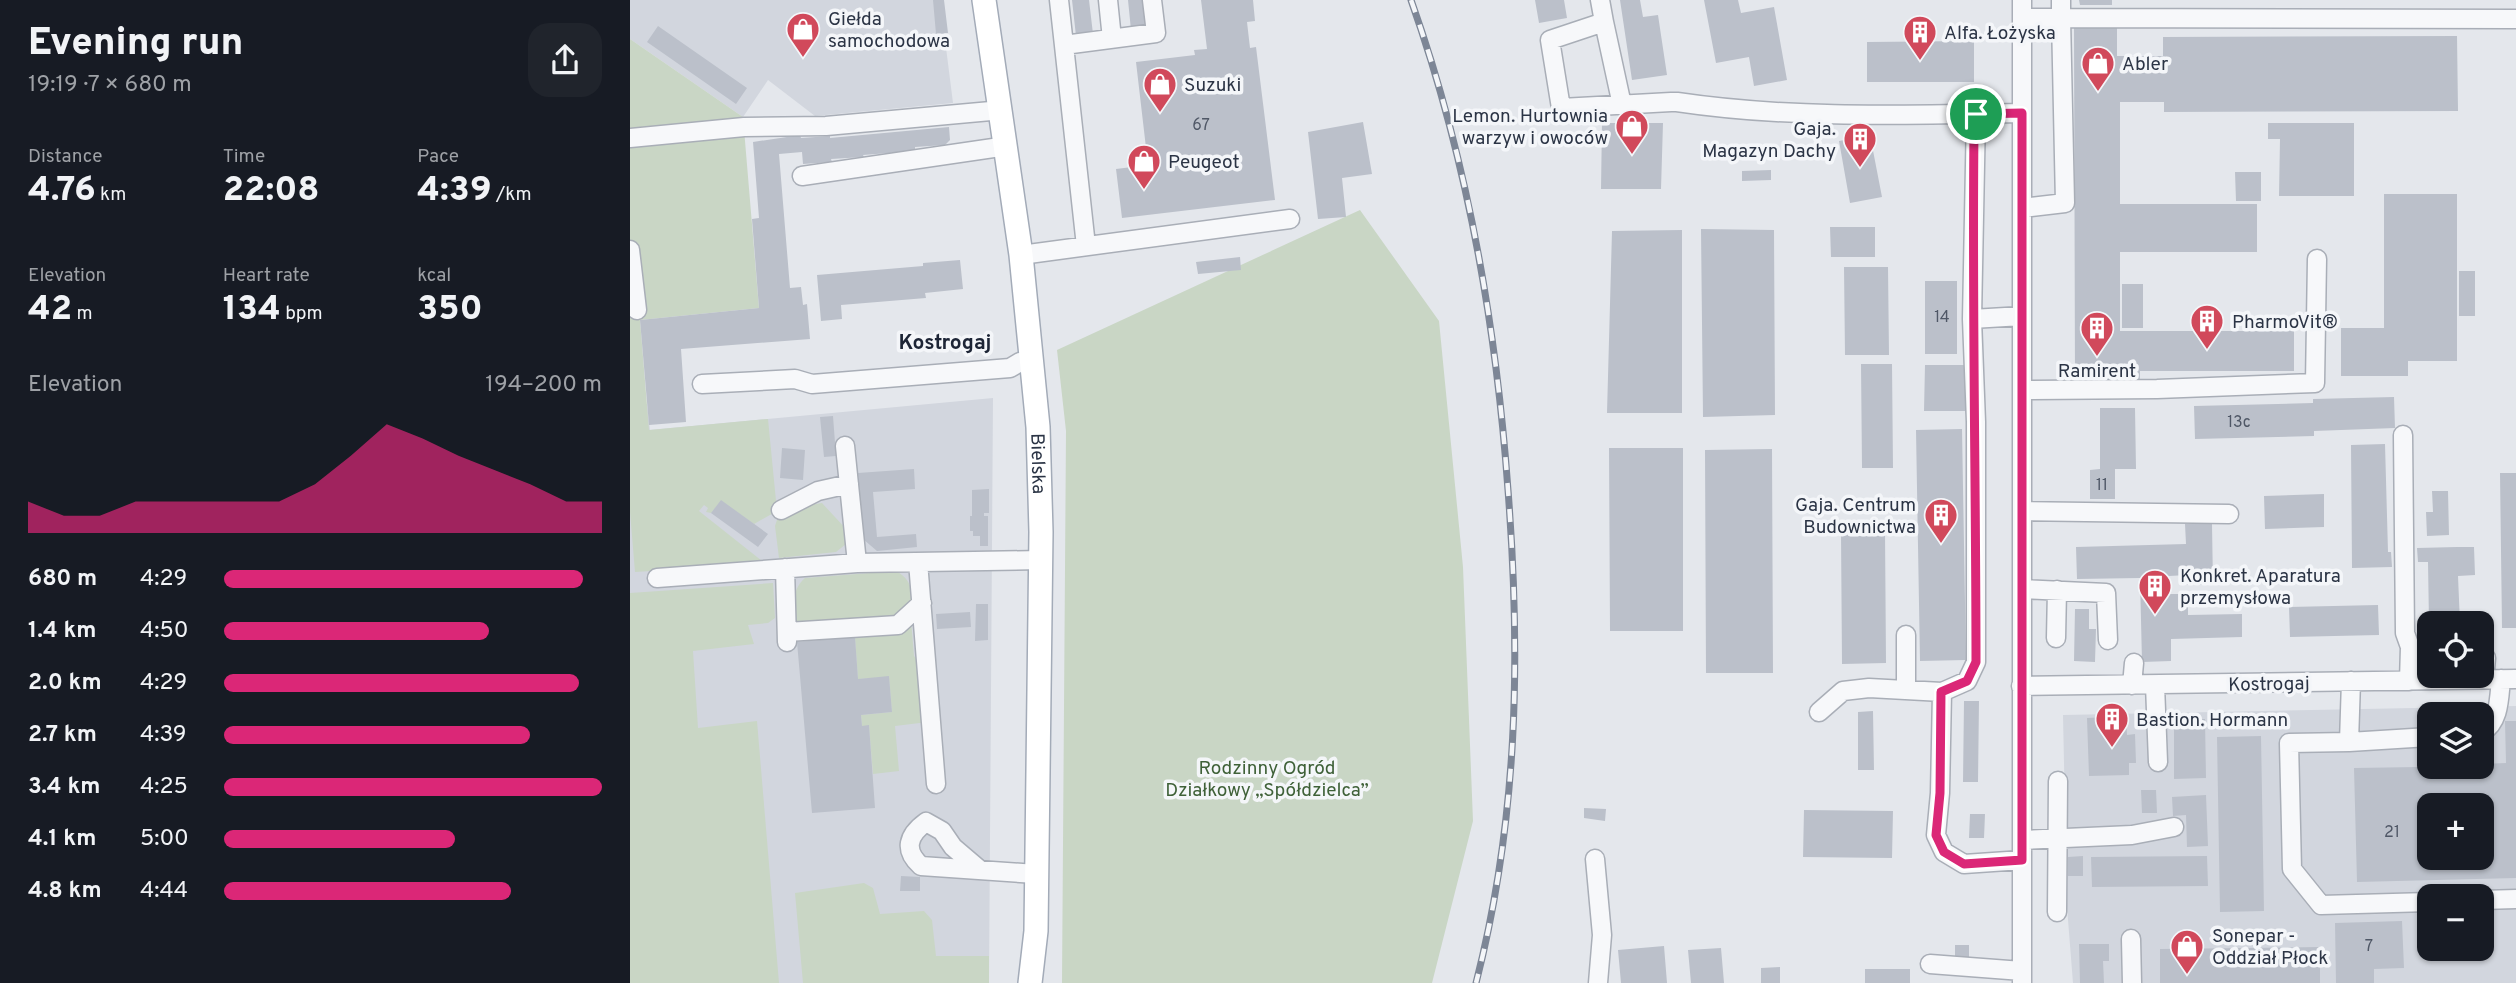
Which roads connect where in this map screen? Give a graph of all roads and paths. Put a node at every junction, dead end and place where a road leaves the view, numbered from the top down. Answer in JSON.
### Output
{"nodes":[{"id":1,"x":984,"y":0,"type":"edge"},
{"id":2,"x":1059,"y":0,"type":"edge"},
{"id":3,"x":1108,"y":0,"type":"edge"},
{"id":4,"x":1152,"y":0,"type":"edge"},
{"id":5,"x":1600,"y":0,"type":"edge"},
{"id":6,"x":2022,"y":9,"type":"edge"},
{"id":7,"x":2061,"y":9,"type":"edge"},
{"id":8,"x":2516,"y":19,"type":"edge"},
{"id":9,"x":1604,"y":22,"type":"junction"},
{"id":10,"x":1112,"y":38,"type":"junction"},
{"id":11,"x":1064,"y":45,"type":"junction"},
{"id":12,"x":1622,"y":104,"type":"junction"},
{"id":13,"x":1002,"y":110,"type":"junction"},
{"id":14,"x":2022,"y":113,"type":"junction"},
{"id":15,"x":1976,"y":114,"type":"junction"},
{"id":16,"x":630,"y":138,"type":"edge"},
{"id":17,"x":1007,"y":146,"type":"junction"},
{"id":18,"x":802,"y":176,"type":"dead end"},
{"id":19,"x":2022,"y":208,"type":"junction"},
{"id":20,"x":1290,"y":219,"type":"dead end"},
{"id":21,"x":1086,"y":246,"type":"junction"},
{"id":22,"x":630,"y":250,"type":"edge"},
{"id":23,"x":1021,"y":255,"type":"junction"},
{"id":24,"x":2317,"y":260,"type":"dead end"},
{"id":25,"x":637,"y":310,"type":"dead end"},
{"id":26,"x":2022,"y":316,"type":"junction"},
{"id":27,"x":1972,"y":318,"type":"junction"},
{"id":28,"x":1032,"y":361,"type":"junction"},
{"id":29,"x":702,"y":384,"type":"dead end"},
{"id":30,"x":2022,"y":390,"type":"junction"},
{"id":31,"x":2403,"y":435,"type":"dead end"},
{"id":32,"x":845,"y":446,"type":"dead end"},
{"id":33,"x":849,"y":484,"type":"junction"},
{"id":34,"x":781,"y":510,"type":"dead end"},
{"id":35,"x":2022,"y":511,"type":"junction"},
{"id":36,"x":2229,"y":514,"type":"dead end"},
{"id":37,"x":1041,"y":560,"type":"junction"},
{"id":38,"x":918,"y":562,"type":"junction"},
{"id":39,"x":858,"y":563,"type":"junction"},
{"id":40,"x":785,"y":568,"type":"junction"},
{"id":41,"x":657,"y":578,"type":"dead end"},
{"id":42,"x":2022,"y":589,"type":"junction"},
{"id":43,"x":2057,"y":590,"type":"junction"},
{"id":44,"x":922,"y":603,"type":"junction"},
{"id":45,"x":1906,"y":635,"type":"dead end"},
{"id":46,"x":2056,"y":638,"type":"dead end"},
{"id":47,"x":2108,"y":640,"type":"dead end"},
{"id":48,"x":2134,"y":663,"type":"dead end"},
{"id":49,"x":2500,"y":679,"type":"edge"},
{"id":50,"x":2351,"y":681,"type":"junction"},
{"id":51,"x":2409,"y":681,"type":"junction"},
{"id":52,"x":2132,"y":685,"type":"junction"},
{"id":53,"x":2155,"y":685,"type":"junction"},
{"id":54,"x":2021,"y":686,"type":"junction"},
{"id":55,"x":1906,"y":690,"type":"junction"},
{"id":56,"x":1941,"y":692,"type":"junction"},
{"id":57,"x":1819,"y":712,"type":"dead end"},
{"id":58,"x":2494,"y":720,"type":"edge"},
{"id":59,"x":2417,"y":738,"type":"edge"},
{"id":60,"x":2349,"y":742,"type":"junction"},
{"id":61,"x":2158,"y":762,"type":"dead end"},
{"id":62,"x":2058,"y":781,"type":"dead end"},
{"id":63,"x":936,"y":784,"type":"dead end"},
{"id":64,"x":2174,"y":827,"type":"dead end"},
{"id":65,"x":2057,"y":839,"type":"junction"},
{"id":66,"x":2022,"y":840,"type":"junction"},
{"id":67,"x":1595,"y":859,"type":"dead end"},
{"id":68,"x":2022,"y":860,"type":"junction"},
{"id":69,"x":980,"y":870,"type":"dead end"},
{"id":70,"x":1036,"y":874,"type":"junction"},
{"id":71,"x":2516,"y":899,"type":"edge"},
{"id":72,"x":2494,"y":900,"type":"edge"},
{"id":73,"x":2417,"y":902,"type":"edge"},
{"id":74,"x":2057,"y":912,"type":"dead end"},
{"id":75,"x":1036,"y":931,"type":"junction"},
{"id":76,"x":2132,"y":939,"type":"dead end"},
{"id":77,"x":1930,"y":964,"type":"dead end"},
{"id":78,"x":2022,"y":977,"type":"edge"},
{"id":79,"x":1030,"y":983,"type":"edge"},
{"id":80,"x":1040,"y":983,"type":"edge"},
{"id":81,"x":1598,"y":983,"type":"edge"},
{"id":82,"x":2132,"y":983,"type":"edge"}],
"edges":[{"from":1,"to":13,"type":"main road","name":"Bielska"},
{"from":2,"to":11,"type":"street"},
{"from":3,"to":10,"type":"street"},
{"from":4,"to":10,"type":"street"},
{"from":5,"to":9,"type":"street"},
{"from":6,"to":7,"type":"street"},
{"from":6,"to":14,"type":"street"},
{"from":7,"to":8,"type":"street"},
{"from":7,"to":19,"type":"street"},
{"from":9,"to":12,"type":"street"},
{"from":9,"to":12,"type":"street"},
{"from":10,"to":11,"type":"street"},
{"from":11,"to":21,"type":"street"},
{"from":12,"to":15,"type":"street"},
{"from":13,"to":16,"type":"street"},
{"from":13,"to":17,"type":"main road","name":"Bielska"},
{"from":14,"to":15,"type":"street"},
{"from":14,"to":19,"type":"street"},
{"from":15,"to":27,"type":"street"},
{"from":17,"to":18,"type":"street"},
{"from":17,"to":23,"type":"main road","name":"Bielska"},
{"from":19,"to":26,"type":"street"},
{"from":20,"to":21,"type":"street"},
{"from":21,"to":23,"type":"street"},
{"from":22,"to":25,"type":"street"},
{"from":23,"to":28,"type":"main road","name":"Bielska"},
{"from":24,"to":30,"type":"street"},
{"from":26,"to":27,"type":"street"},
{"from":26,"to":30,"type":"street"},
{"from":27,"to":56,"type":"street"},
{"from":28,"to":29,"type":"street"},
{"from":28,"to":37,"type":"main road","name":"Bielska"},
{"from":30,"to":35,"type":"street"},
{"from":31,"to":51,"type":"street"},
{"from":32,"to":33,"type":"street"},
{"from":33,"to":34,"type":"street"},
{"from":33,"to":39,"type":"street"},
{"from":35,"to":36,"type":"street"},
{"from":35,"to":42,"type":"street"},
{"from":37,"to":38,"type":"street"},
{"from":37,"to":70,"type":"main road","name":"Bielska"},
{"from":38,"to":39,"type":"street"},
{"from":38,"to":44,"type":"street"},
{"from":39,"to":40,"type":"street"},
{"from":40,"to":41,"type":"street"},
{"from":40,"to":44,"type":"street"},
{"from":42,"to":43,"type":"street"},
{"from":42,"to":54,"type":"street"},
{"from":43,"to":46,"type":"street"},
{"from":43,"to":47,"type":"street"},
{"from":44,"to":63,"type":"street"},
{"from":45,"to":55,"type":"street"},
{"from":48,"to":52,"type":"street"},
{"from":49,"to":51,"type":"street","name":"Kostrogaj"},
{"from":49,"to":58,"type":"street"},
{"from":50,"to":51,"type":"street","name":"Kostrogaj"},
{"from":50,"to":53,"type":"street","name":"Kostrogaj"},
{"from":50,"to":60,"type":"street"},
{"from":52,"to":53,"type":"street","name":"Kostrogaj"},
{"from":52,"to":54,"type":"street","name":"Kostrogaj"},
{"from":53,"to":61,"type":"street"},
{"from":54,"to":66,"type":"street"},
{"from":55,"to":56,"type":"street"},
{"from":55,"to":57,"type":"street"},
{"from":56,"to":68,"type":"street"},
{"from":59,"to":60,"type":"street"},
{"from":60,"to":73,"type":"street"},
{"from":62,"to":65,"type":"street"},
{"from":64,"to":65,"type":"street"},
{"from":65,"to":66,"type":"street"},
{"from":65,"to":74,"type":"street"},
{"from":66,"to":68,"type":"street"},
{"from":67,"to":81,"type":"street"},
{"from":68,"to":78,"type":"street"},
{"from":69,"to":70,"type":"street"},
{"from":70,"to":75,"type":"main road","name":"Bielska"},
{"from":71,"to":72,"type":"street"},
{"from":75,"to":79,"type":"main road","name":"Bielska"},
{"from":75,"to":80,"type":"main road","name":"Bielska"},
{"from":76,"to":82,"type":"street"},
{"from":77,"to":78,"type":"street"}]}
